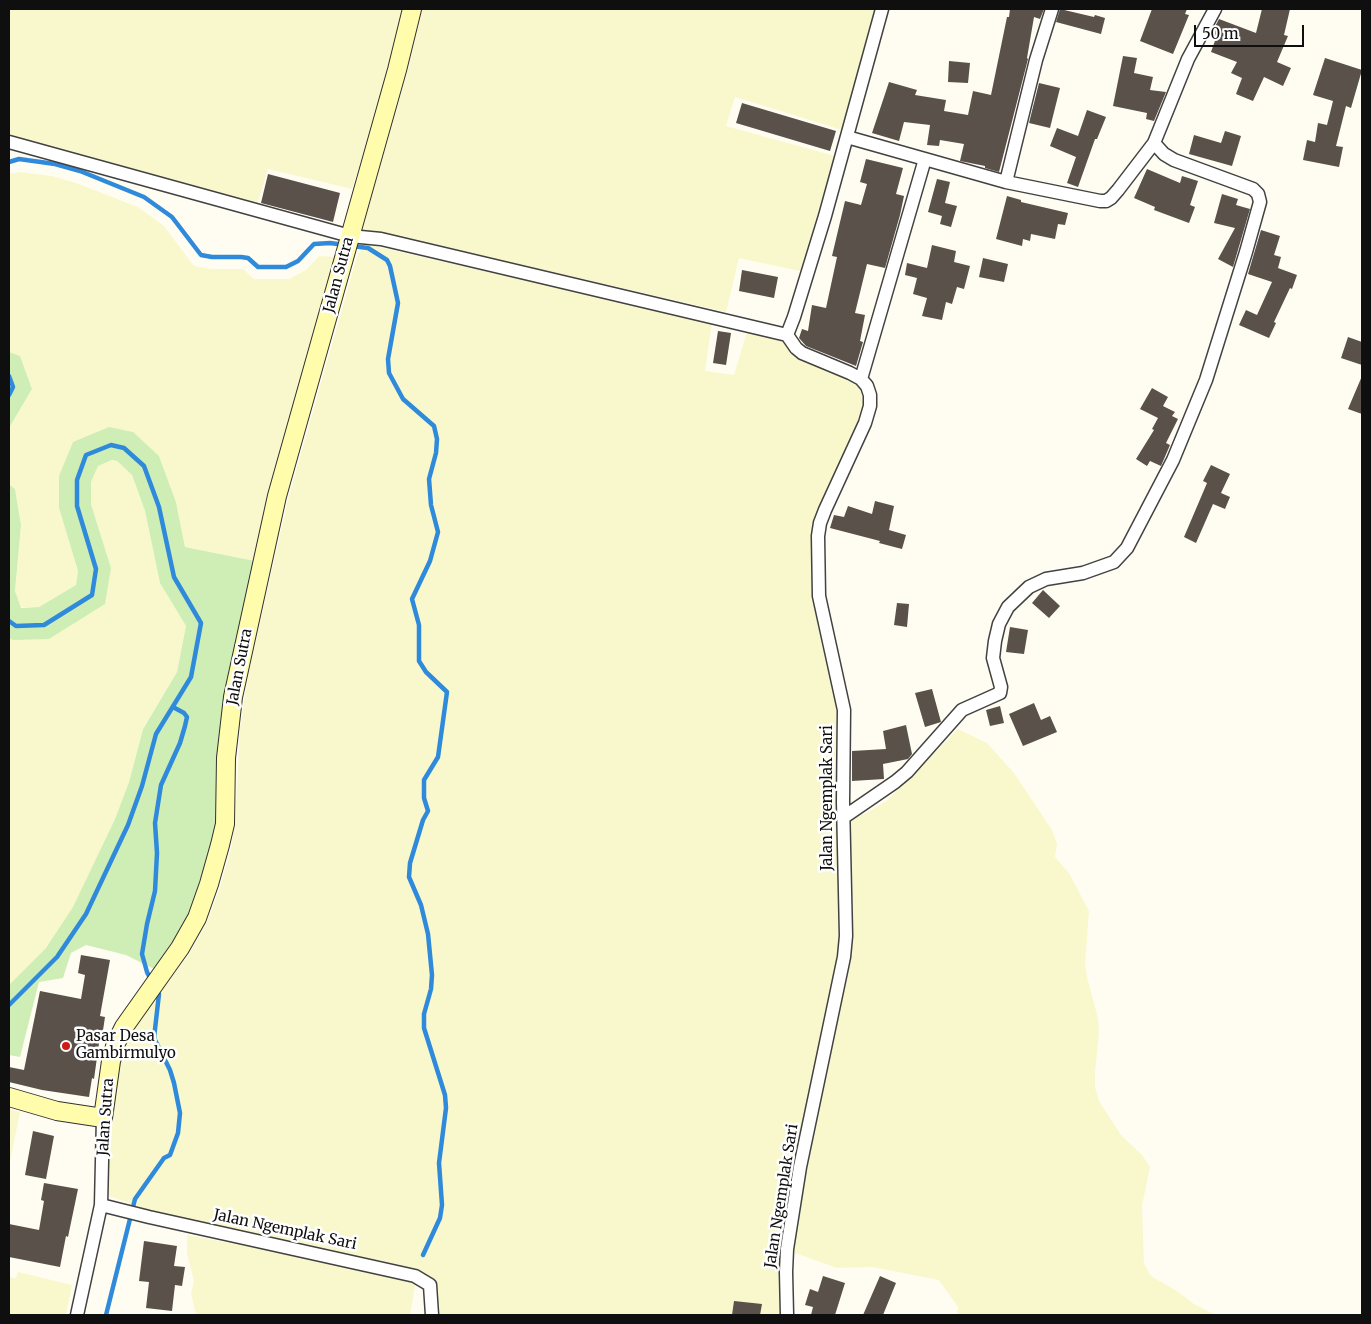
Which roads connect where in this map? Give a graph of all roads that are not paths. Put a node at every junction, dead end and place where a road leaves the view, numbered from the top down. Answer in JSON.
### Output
{"nodes":[{"id":1,"x":412,"y":9,"type":"edge"},
{"id":2,"x":882,"y":9,"type":"edge"},
{"id":3,"x":1052,"y":9,"type":"edge"},
{"id":4,"x":1215,"y":9,"type":"edge"},
{"id":5,"x":847,"y":137,"type":"junction"},
{"id":6,"x":9,"y":142,"type":"edge"},
{"id":7,"x":1154,"y":143,"type":"junction"},
{"id":8,"x":925,"y":159,"type":"junction"},
{"id":9,"x":1006,"y":182,"type":"junction"},
{"id":10,"x":348,"y":243,"type":"junction"},
{"id":11,"x":787,"y":335,"type":"junction"},
{"id":12,"x":861,"y":380,"type":"junction"},
{"id":13,"x":844,"y":817,"type":"junction"},
{"id":14,"x":9,"y":1097,"type":"edge"},
{"id":15,"x":103,"y":1118,"type":"junction"},
{"id":16,"x":101,"y":1205,"type":"junction"},
{"id":17,"x":77,"y":1315,"type":"edge"},
{"id":18,"x":432,"y":1315,"type":"edge"},
{"id":19,"x":787,"y":1315,"type":"edge"}],
"edges":[{"from":1,"to":10,"type":"street","name":"Jalan Sutra"},
{"from":2,"to":5,"type":"street"},
{"from":3,"to":9,"type":"street"},
{"from":4,"to":7,"type":"street"},
{"from":5,"to":8,"type":"street"},
{"from":5,"to":11,"type":"street"},
{"from":6,"to":10,"type":"street"},
{"from":7,"to":9,"type":"street"},
{"from":7,"to":13,"type":"street"},
{"from":8,"to":9,"type":"street"},
{"from":8,"to":12,"type":"street"},
{"from":10,"to":11,"type":"street"},
{"from":10,"to":15,"type":"street","name":"Jalan Sutra"},
{"from":11,"to":12,"type":"street"},
{"from":12,"to":13,"type":"street","name":"Jalan Ngemplak Sari"},
{"from":13,"to":19,"type":"street","name":"Jalan Ngemplak Sari"},
{"from":14,"to":15,"type":"street"},
{"from":15,"to":16,"type":"street","name":"Jalan Sutra"},
{"from":16,"to":17,"type":"street","name":"Jalan Sutra"},
{"from":16,"to":18,"type":"street","name":"Jalan Ngemplak Sari"}]}
